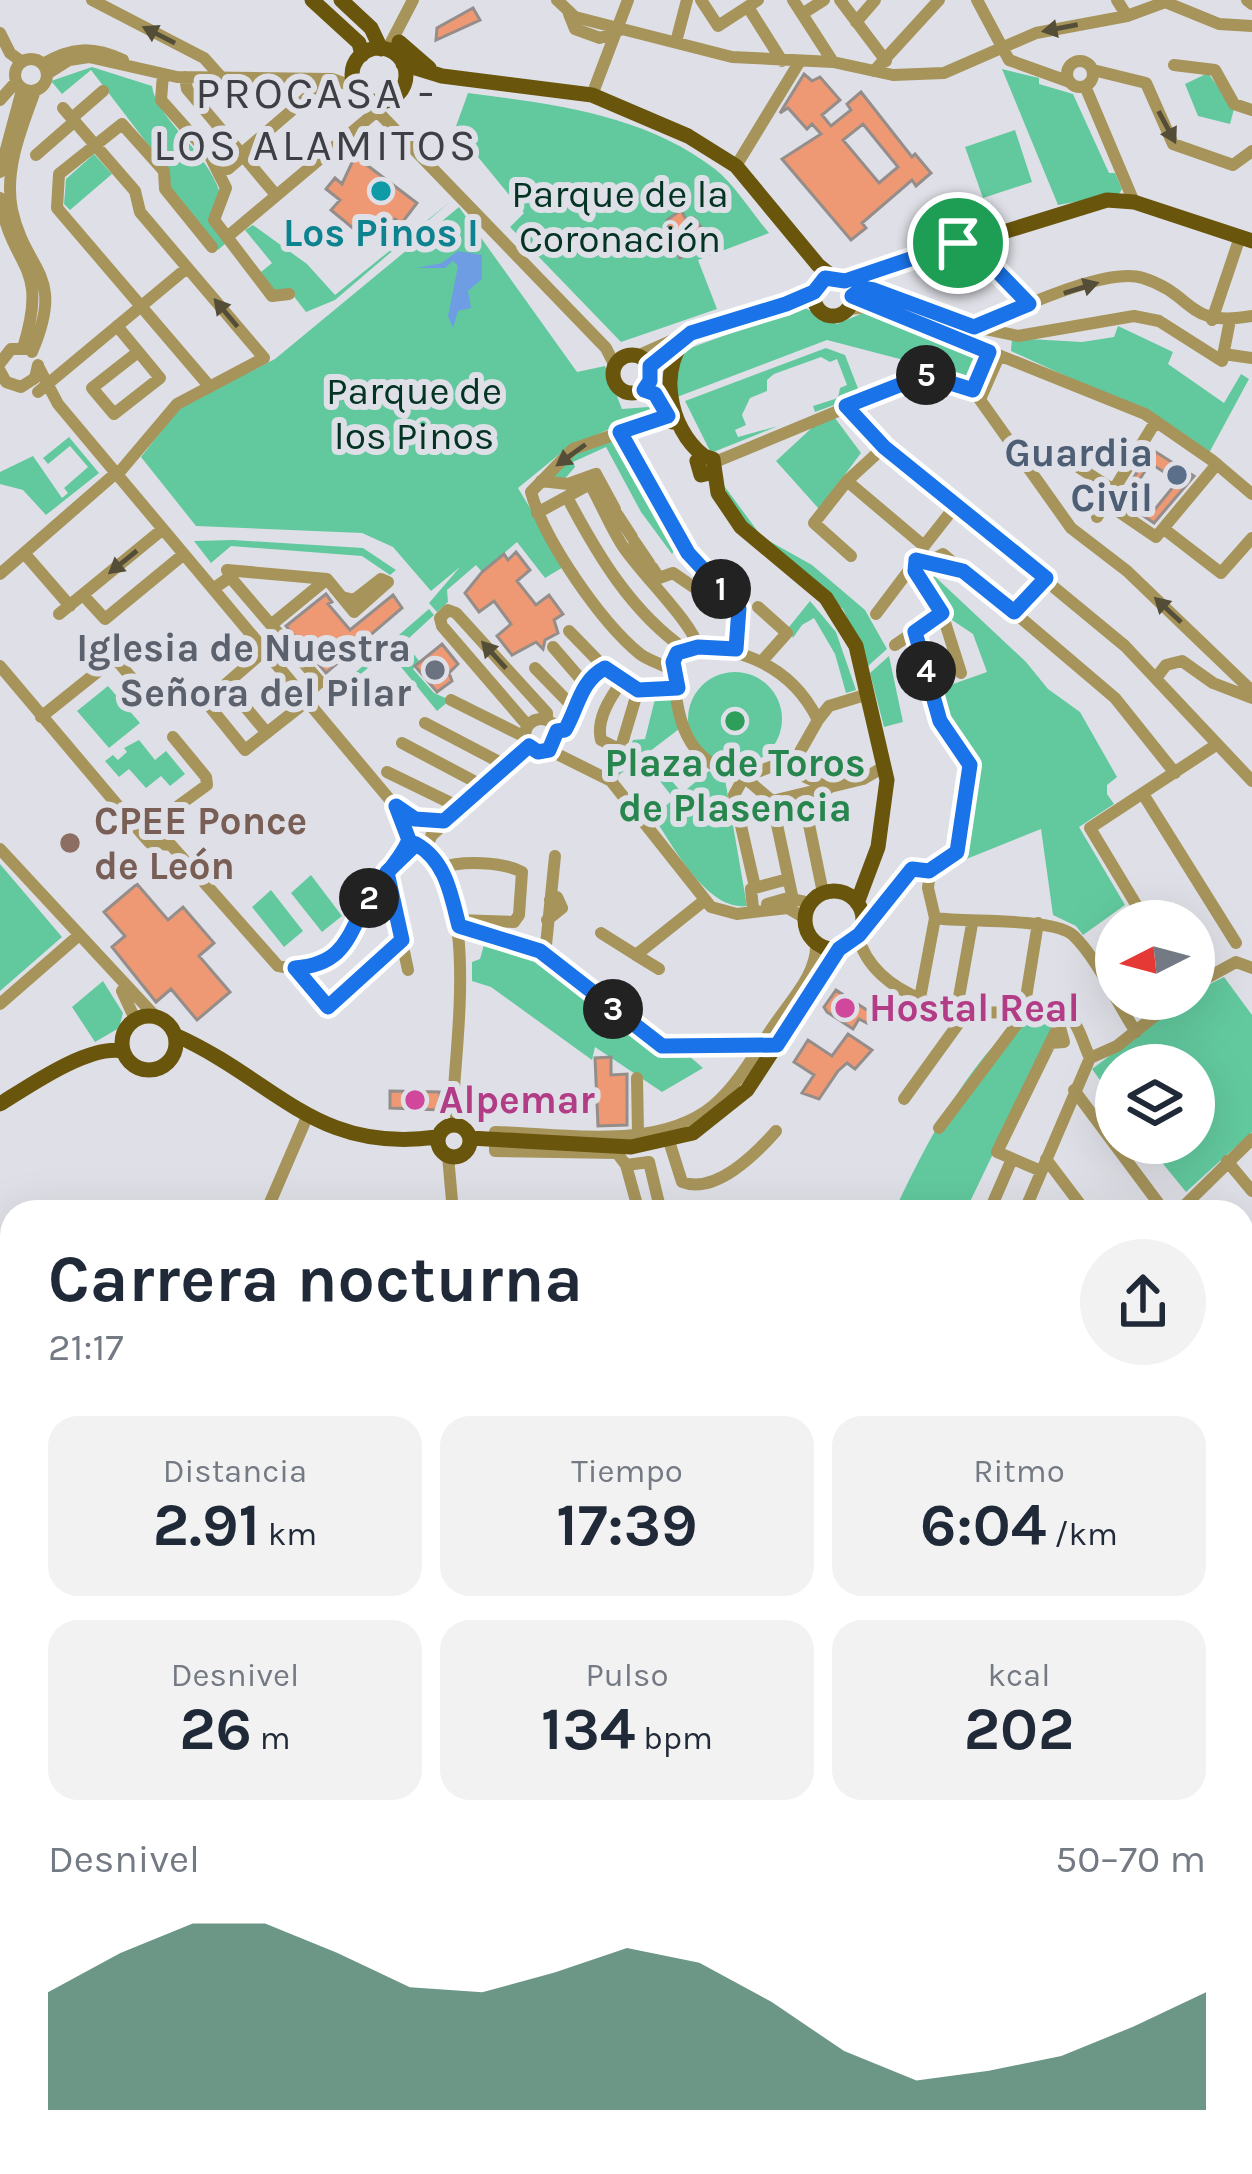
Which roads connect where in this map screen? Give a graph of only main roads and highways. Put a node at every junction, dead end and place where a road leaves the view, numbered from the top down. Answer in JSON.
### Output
{"nodes":[{"id":1,"x":312,"y":0,"type":"edge"},
{"id":2,"x":341,"y":0,"type":"edge"},
{"id":3,"x":362,"y":55,"type":"junction"},
{"id":4,"x":393,"y":55,"type":"junction"},
{"id":5,"x":442,"y":76,"type":"junction"},
{"id":6,"x":1246,"y":239,"type":"edge"},
{"id":7,"x":835,"y":288,"type":"junction"},
{"id":8,"x":685,"y":338,"type":"junction"},
{"id":9,"x":637,"y":368,"type":"junction"},
{"id":10,"x":669,"y":388,"type":"junction"},
{"id":11,"x":706,"y":466,"type":"junction"},
{"id":12,"x":850,"y":930,"type":"junction"},
{"id":13,"x":176,"y":1035,"type":"junction"},
{"id":14,"x":123,"y":1044,"type":"junction"},
{"id":15,"x":173,"y":1055,"type":"junction"},
{"id":16,"x":223,"y":1060,"type":"junction"},
{"id":17,"x":0,"y":1104,"type":"edge"}],
"edges":[{"from":1,"to":3,"type":"main road"},
{"from":2,"to":4,"type":"main road"},
{"from":3,"to":4,"type":"main road"},
{"from":3,"to":4,"type":"main road"},
{"from":4,"to":5,"type":"main road"},
{"from":4,"to":5,"type":"main road"},
{"from":5,"to":7,"type":"main road"},
{"from":6,"to":7,"type":"main road"},
{"from":7,"to":8,"type":"main road"},
{"from":8,"to":9,"type":"main road"},
{"from":8,"to":10,"type":"main road"},
{"from":9,"to":10,"type":"main road"},
{"from":9,"to":11,"type":"main road"},
{"from":10,"to":11,"type":"main road"},
{"from":11,"to":12,"type":"main road"},
{"from":11,"to":12,"type":"main road"},
{"from":12,"to":12,"type":"main road"},
{"from":12,"to":16,"type":"main road"},
{"from":13,"to":14,"type":"main road"},
{"from":13,"to":15,"type":"main road"},
{"from":13,"to":16,"type":"main road"},
{"from":14,"to":15,"type":"main road"},
{"from":14,"to":17,"type":"main road"},
{"from":15,"to":16,"type":"main road"}]}
